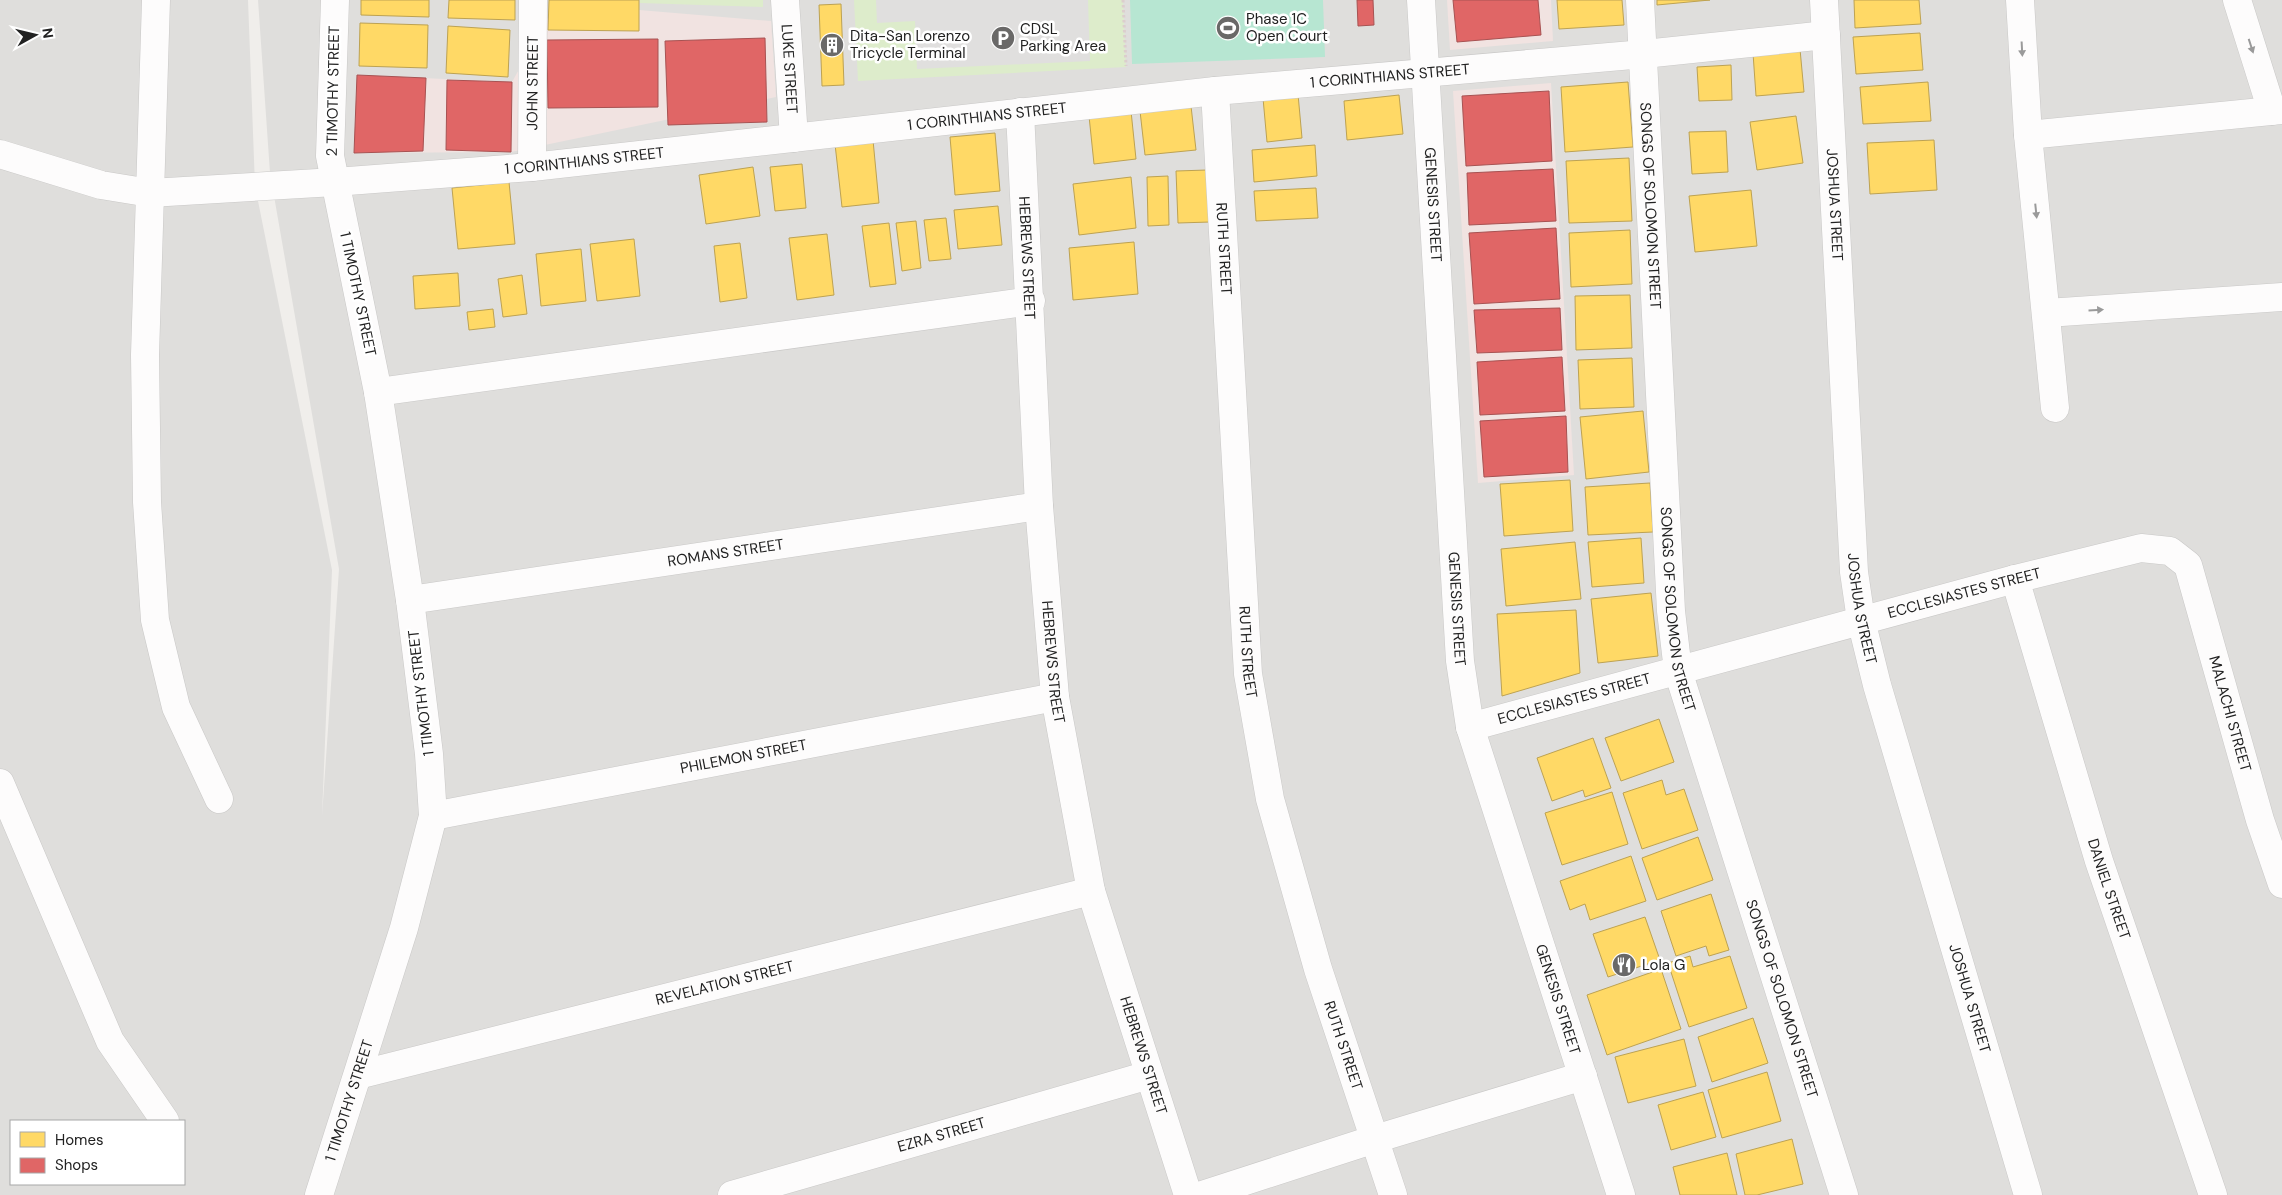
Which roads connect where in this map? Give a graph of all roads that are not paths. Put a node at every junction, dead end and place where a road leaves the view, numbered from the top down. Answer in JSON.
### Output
{"nodes":[{"id":1,"x":156,"y":0,"type":"edge"},
{"id":2,"x":335,"y":0,"type":"edge"},
{"id":3,"x":533,"y":0,"type":"edge"},
{"id":4,"x":785,"y":0,"type":"edge"},
{"id":5,"x":1421,"y":0,"type":"edge"},
{"id":6,"x":1640,"y":0,"type":"edge"},
{"id":7,"x":1824,"y":0,"type":"edge"},
{"id":8,"x":2020,"y":0,"type":"edge"},
{"id":9,"x":2236,"y":0,"type":"edge"},
{"id":10,"x":1826,"y":35,"type":"junction"},
{"id":11,"x":1644,"y":54,"type":"junction"},
{"id":12,"x":1424,"y":73,"type":"junction"},
{"id":13,"x":1215,"y":91,"type":"junction"},
{"id":14,"x":2277,"y":111,"type":"edge"},
{"id":15,"x":1020,"y":112,"type":"junction"},
{"id":16,"x":2028,"y":135,"type":"junction"},
{"id":17,"x":794,"y":138,"type":"junction"},
{"id":18,"x":0,"y":154,"type":"edge"},
{"id":19,"x":532,"y":167,"type":"junction"},
{"id":20,"x":334,"y":182,"type":"junction"},
{"id":21,"x":150,"y":194,"type":"junction"},
{"id":22,"x":2281,"y":299,"type":"edge"},
{"id":23,"x":1031,"y":301,"type":"junction"},
{"id":24,"x":2047,"y":313,"type":"junction"},
{"id":25,"x":378,"y":392,"type":"junction"},
{"id":26,"x":2056,"y":408,"type":"dead end"},
{"id":27,"x":1039,"y":506,"type":"junction"},
{"id":28,"x":2170,"y":551,"type":"joint"},
{"id":29,"x":2015,"y":579,"type":"junction"},
{"id":30,"x":410,"y":600,"type":"junction"},
{"id":31,"x":1861,"y":620,"type":"junction"},
{"id":32,"x":1678,"y":670,"type":"junction"},
{"id":33,"x":1055,"y":697,"type":"junction"},
{"id":34,"x":1470,"y":727,"type":"junction"},
{"id":35,"x":0,"y":783,"type":"edge"},
{"id":36,"x":220,"y":799,"type":"dead end"},
{"id":37,"x":433,"y":816,"type":"junction"},
{"id":38,"x":2282,"y":884,"type":"edge"},
{"id":39,"x":1091,"y":891,"type":"junction"},
{"id":40,"x":358,"y":1075,"type":"junction"},
{"id":41,"x":1149,"y":1075,"type":"junction"},
{"id":42,"x":1583,"y":1076,"type":"junction"},
{"id":43,"x":164,"y":1120,"type":"edge"},
{"id":44,"x":1375,"y":1139,"type":"junction"},
{"id":45,"x":319,"y":1195,"type":"edge"},
{"id":46,"x":732,"y":1195,"type":"edge"},
{"id":47,"x":1188,"y":1195,"type":"edge"},
{"id":48,"x":1202,"y":1195,"type":"edge"},
{"id":49,"x":1393,"y":1195,"type":"edge"},
{"id":50,"x":1621,"y":1195,"type":"edge"},
{"id":51,"x":1844,"y":1195,"type":"edge"},
{"id":52,"x":2028,"y":1195,"type":"edge"},
{"id":53,"x":2213,"y":1195,"type":"edge"}],
"edges":[{"from":1,"to":21,"type":"street"},
{"from":2,"to":20,"type":"street","name":"2 TIMOTHY STREET"},
{"from":3,"to":19,"type":"street","name":"JOHN STREET"},
{"from":4,"to":17,"type":"street","name":"LUKE STREET"},
{"from":5,"to":12,"type":"street","name":"GENESIS STREET"},
{"from":6,"to":11,"type":"street","name":"SONGS OF SOLOMON STREET"},
{"from":7,"to":10,"type":"street","name":"JOSHUA STREET"},
{"from":8,"to":16,"type":"street","one_way":true},
{"from":9,"to":14,"type":"street","one_way":true},
{"from":10,"to":11,"type":"street","name":"1 CORINTHIANS STREET"},
{"from":10,"to":31,"type":"street","name":"JOSHUA STREET"},
{"from":11,"to":12,"type":"street","name":"1 CORINTHIANS STREET"},
{"from":11,"to":32,"type":"street","name":"SONGS OF SOLOMON STREET"},
{"from":12,"to":13,"type":"street","name":"1 CORINTHIANS STREET"},
{"from":12,"to":34,"type":"street","name":"GENESIS STREET"},
{"from":13,"to":15,"type":"street","name":"1 CORINTHIANS STREET"},
{"from":13,"to":44,"type":"street","name":"RUTH STREET"},
{"from":14,"to":16,"type":"street"},
{"from":15,"to":17,"type":"street","name":"1 CORINTHIANS STREET"},
{"from":15,"to":23,"type":"street","name":"HEBREWS STREET"},
{"from":16,"to":24,"type":"street","one_way":true},
{"from":17,"to":19,"type":"street","name":"1 CORINTHIANS STREET"},
{"from":18,"to":21,"type":"street","name":"1 CORINTHIANS STREET"},
{"from":19,"to":20,"type":"street","name":"1 CORINTHIANS STREET"},
{"from":20,"to":21,"type":"street","name":"1 CORINTHIANS STREET"},
{"from":20,"to":25,"type":"street","name":"1 TIMOTHY STREET"},
{"from":21,"to":36,"type":"street"},
{"from":24,"to":22,"type":"street","one_way":true},
{"from":23,"to":25,"type":"street"},
{"from":23,"to":27,"type":"street","name":"HEBREWS STREET"},
{"from":24,"to":26,"type":"street"},
{"from":25,"to":30,"type":"street","name":"1 TIMOTHY STREET"},
{"from":27,"to":30,"type":"street","name":"ROMANS STREET"},
{"from":27,"to":33,"type":"street","name":"HEBREWS STREET"},
{"from":28,"to":29,"type":"street","name":"ECCLESIASTES STREET"},
{"from":28,"to":38,"type":"street","name":"MALACHI STREET"},
{"from":29,"to":31,"type":"street","name":"ECCLESIASTES STREET"},
{"from":29,"to":53,"type":"street","name":"DANIEL STREET"},
{"from":30,"to":37,"type":"street","name":"1 TIMOTHY STREET"},
{"from":31,"to":32,"type":"street","name":"ECCLESIASTES STREET"},
{"from":31,"to":52,"type":"street","name":"JOSHUA STREET"},
{"from":32,"to":34,"type":"street","name":"ECCLESIASTES STREET"},
{"from":32,"to":51,"type":"street","name":"SONGS OF SOLOMON STREET"},
{"from":33,"to":37,"type":"street","name":"PHILEMON STREET"},
{"from":33,"to":39,"type":"street","name":"HEBREWS STREET"},
{"from":34,"to":42,"type":"street","name":"GENESIS STREET"},
{"from":35,"to":43,"type":"street"},
{"from":37,"to":40,"type":"street","name":"1 TIMOTHY STREET"},
{"from":39,"to":40,"type":"street","name":"REVELATION STREET"},
{"from":39,"to":41,"type":"street","name":"HEBREWS STREET"},
{"from":40,"to":45,"type":"street","name":"1 TIMOTHY STREET"},
{"from":41,"to":46,"type":"street","name":"EZRA STREET"},
{"from":41,"to":47,"type":"street","name":"HEBREWS STREET"},
{"from":42,"to":44,"type":"street"},
{"from":42,"to":50,"type":"street","name":"GENESIS STREET"},
{"from":44,"to":48,"type":"street"},
{"from":44,"to":49,"type":"street","name":"RUTH STREET"}]}
